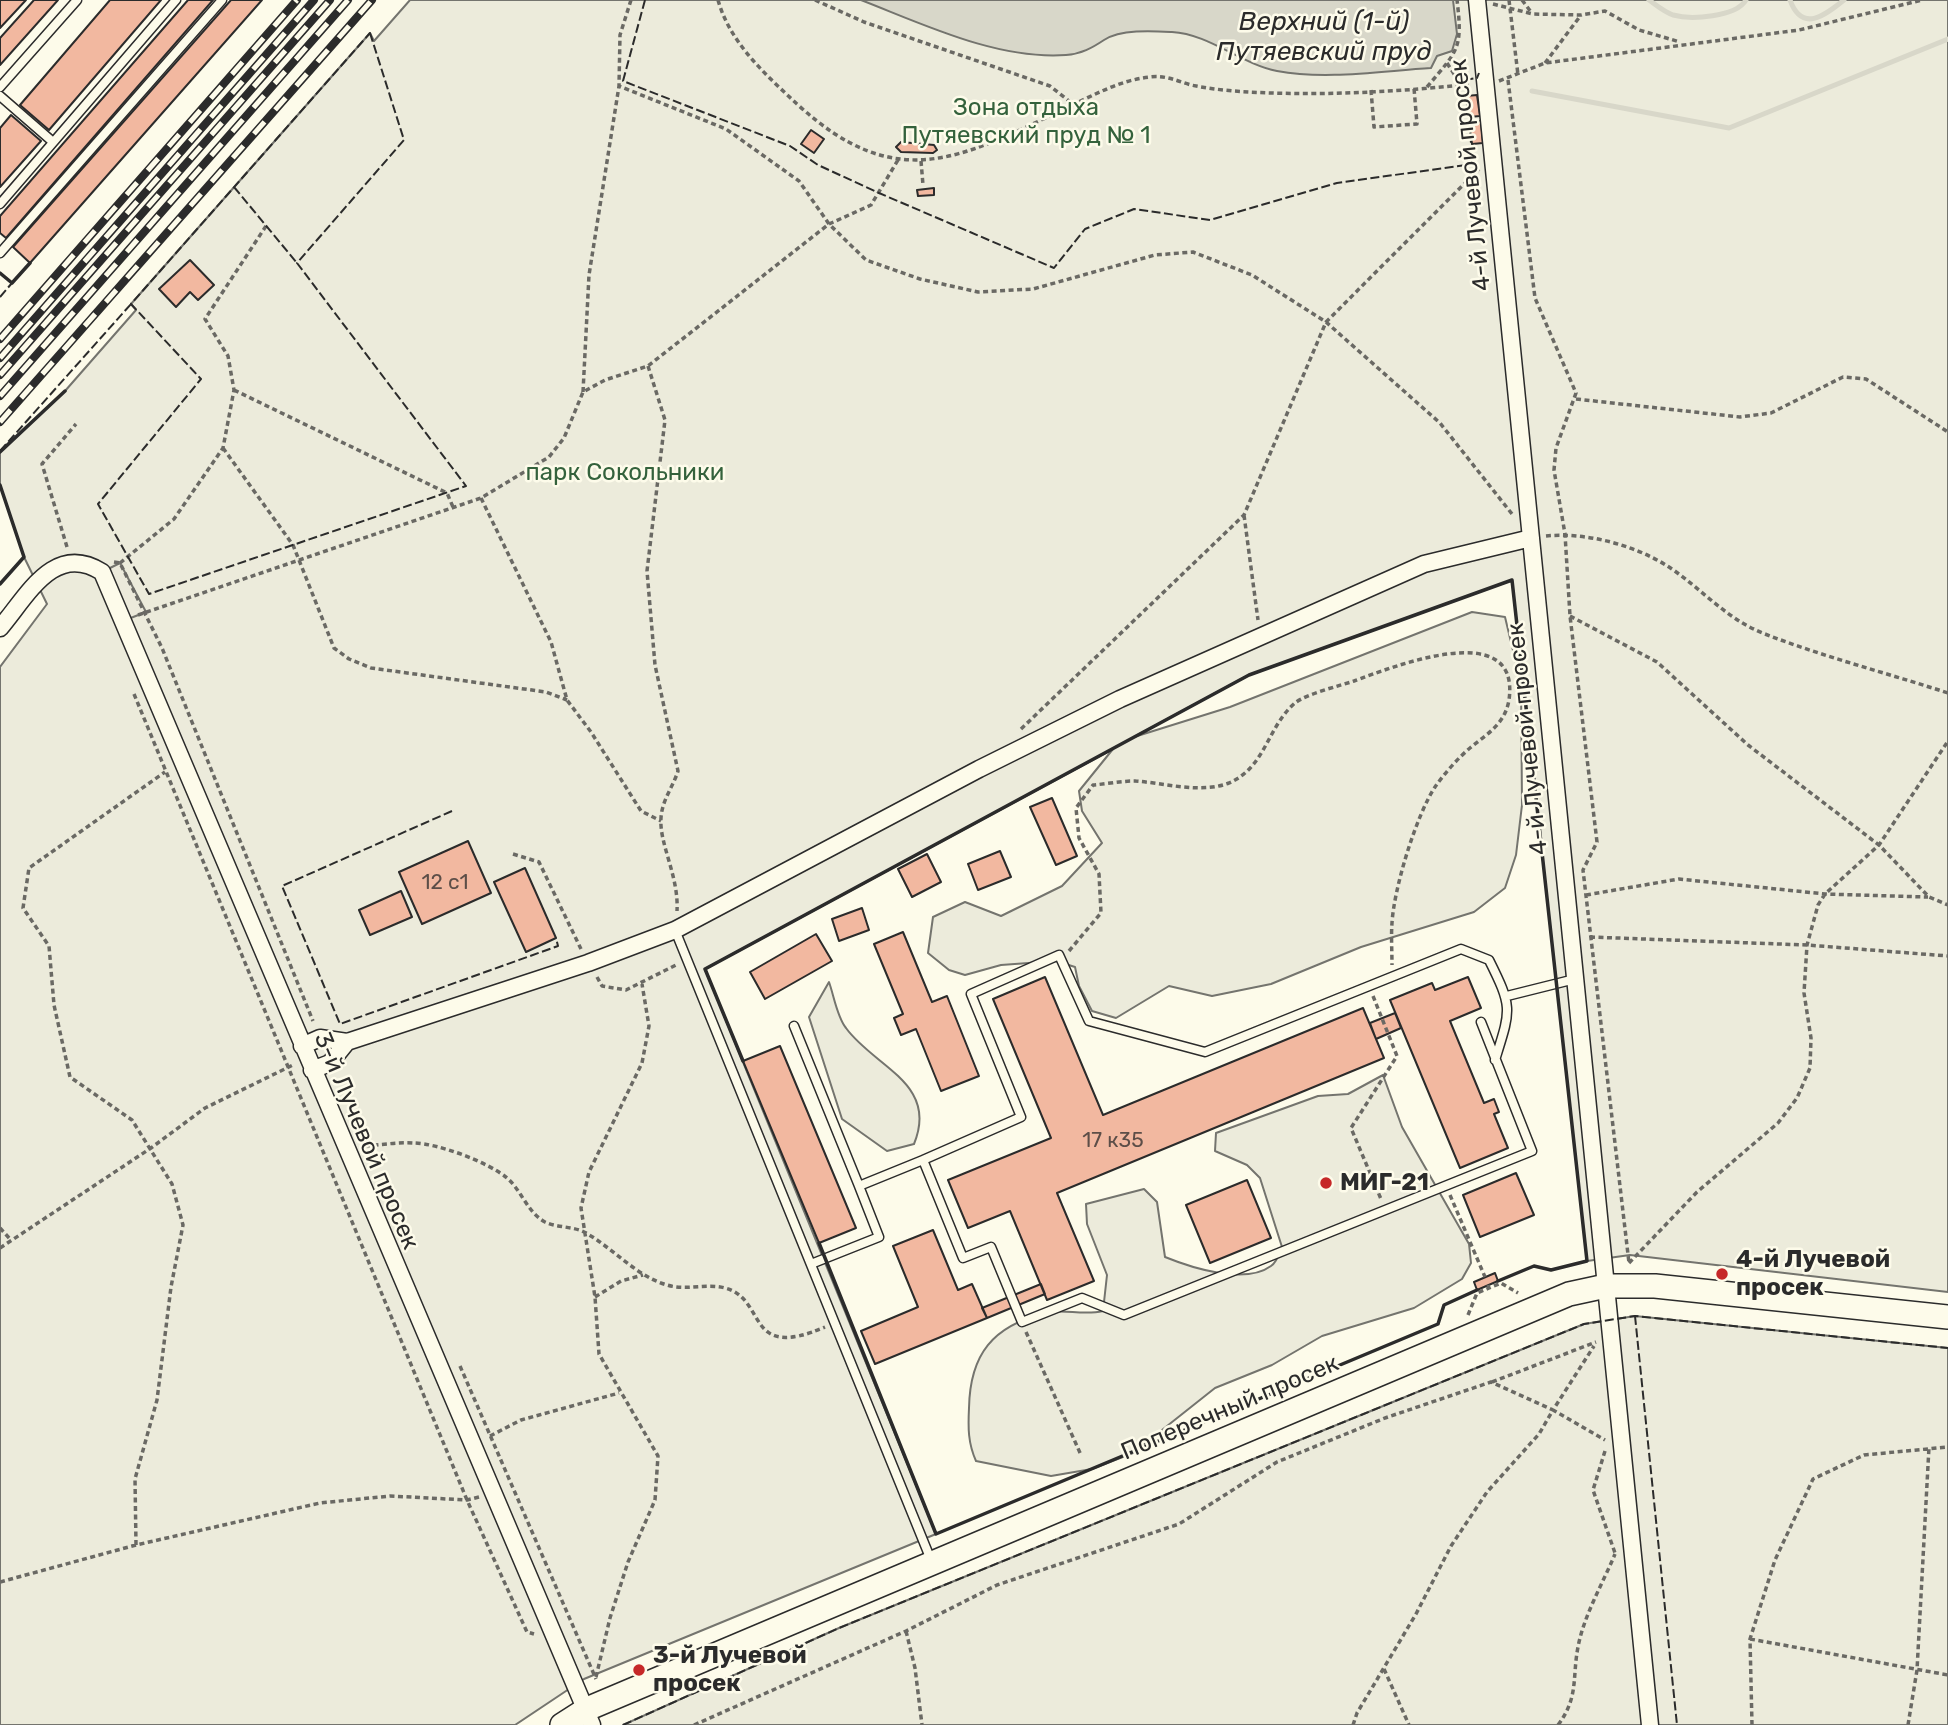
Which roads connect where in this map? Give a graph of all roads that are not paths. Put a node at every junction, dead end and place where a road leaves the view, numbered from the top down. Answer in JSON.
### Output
{"nodes":[{"id":1,"x":76,"y":0,"type":"edge"},
{"id":2,"x":176,"y":0,"type":"edge"},
{"id":3,"x":222,"y":0,"type":"edge"},
{"id":4,"x":1477,"y":1,"type":"edge"},
{"id":5,"x":0,"y":87,"type":"edge"},
{"id":6,"x":0,"y":96,"type":"edge"},
{"id":7,"x":53,"y":142,"type":"junction"},
{"id":8,"x":0,"y":204,"type":"edge"},
{"id":9,"x":0,"y":253,"type":"edge"},
{"id":10,"x":1531,"y":538,"type":"junction"},
{"id":11,"x":0,"y":628,"type":"edge"},
{"id":12,"x":676,"y":930,"type":"junction"},
{"id":13,"x":1575,"y":979,"type":"junction"},
{"id":14,"x":1507,"y":996,"type":"junction"},
{"id":15,"x":1480,"y":1023,"type":"dead end"},
{"id":16,"x":794,"y":1026,"type":"dead end"},
{"id":17,"x":347,"y":1042,"type":"junction"},
{"id":18,"x":307,"y":1058,"type":"junction"},
{"id":19,"x":1495,"y":1060,"type":"junction"},
{"id":20,"x":923,"y":1160,"type":"junction"},
{"id":21,"x":859,"y":1185,"type":"junction"},
{"id":22,"x":811,"y":1264,"type":"junction"},
{"id":23,"x":1606,"y":1286,"type":"junction"},
{"id":24,"x":1948,"y":1317,"type":"edge"},
{"id":25,"x":933,"y":1564,"type":"junction"},
{"id":26,"x":589,"y":1717,"type":"edge"},
{"id":27,"x":562,"y":1725,"type":"edge"},
{"id":28,"x":1650,"y":1725,"type":"edge"}],
"edges":[{"from":1,"to":5,"type":"lane"},
{"from":2,"to":7,"type":"lane"},
{"from":3,"to":9,"type":"lane"},
{"from":4,"to":10,"type":"street","name":"4-й Лучевой просек"},
{"from":6,"to":7,"type":"lane"},
{"from":7,"to":8,"type":"lane"},
{"from":10,"to":12,"type":"street"},
{"from":10,"to":13,"type":"street","name":"4-й Лучевой просек"},
{"from":11,"to":18,"type":"street","name":"3-й Лучевой просек"},
{"from":12,"to":17,"type":"street"},
{"from":12,"to":22,"type":"lane"},
{"from":13,"to":14,"type":"lane"},
{"from":13,"to":23,"type":"street","name":"4-й Лучевой просек"},
{"from":14,"to":19,"type":"lane"},
{"from":14,"to":20,"type":"lane"},
{"from":15,"to":19,"type":"lane"},
{"from":16,"to":21,"type":"lane"},
{"from":17,"to":18,"type":"street"},
{"from":17,"to":18,"type":"street"},
{"from":18,"to":26,"type":"street","name":"3-й Лучевой просек"},
{"from":19,"to":20,"type":"lane"},
{"from":20,"to":21,"type":"lane"},
{"from":21,"to":22,"type":"lane"},
{"from":22,"to":25,"type":"lane"},
{"from":23,"to":24,"type":"street","name":"Поперечный просек"},
{"from":23,"to":25,"type":"street","name":"Поперечный просек"},
{"from":23,"to":28,"type":"street","name":"4-й Лучевой просек"},
{"from":25,"to":26,"type":"street","name":"Поперечный просек"},
{"from":26,"to":27,"type":"street","name":"Поперечный просек"}]}
